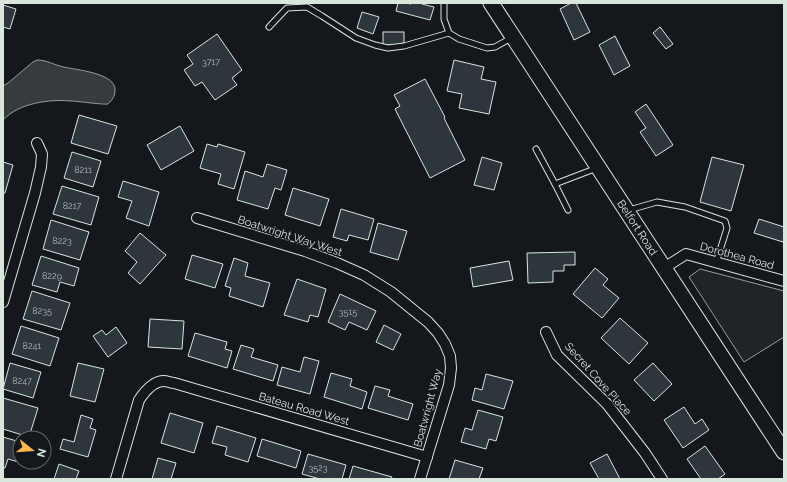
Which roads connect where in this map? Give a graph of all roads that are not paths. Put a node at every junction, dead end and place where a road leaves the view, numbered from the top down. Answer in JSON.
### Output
{"nodes":[{"id":1,"x":444,"y":3,"type":"edge"},
{"id":2,"x":491,"y":3,"type":"edge"},
{"id":3,"x":271,"y":25,"type":"dead end"},
{"id":4,"x":449,"y":34,"type":"junction"},
{"id":5,"x":513,"y":37,"type":"junction"},
{"id":6,"x":37,"y":143,"type":"dead end"},
{"id":7,"x":536,"y":150,"type":"dead end"},
{"id":8,"x":598,"y":167,"type":"junction"},
{"id":9,"x":555,"y":184,"type":"junction"},
{"id":10,"x":568,"y":210,"type":"dead end"},
{"id":11,"x":626,"y":211,"type":"junction"},
{"id":12,"x":197,"y":218,"type":"dead end"},
{"id":13,"x":716,"y":263,"type":"junction"},
{"id":14,"x":664,"y":268,"type":"junction"},
{"id":15,"x":784,"y":281,"type":"edge"},
{"id":16,"x":3,"y":302,"type":"edge"},
{"id":17,"x":546,"y":332,"type":"dead end"},
{"id":18,"x":445,"y":344,"type":"joint"},
{"id":19,"x":784,"y":452,"type":"edge"},
{"id":20,"x":427,"y":457,"type":"junction"},
{"id":21,"x":116,"y":479,"type":"edge"},
{"id":22,"x":420,"y":479,"type":"edge"},
{"id":23,"x":662,"y":479,"type":"edge"}],
"edges":[{"from":1,"to":4,"type":"lane"},
{"from":2,"to":5,"type":"street","name":"Belfort Road"},
{"from":3,"to":4,"type":"lane"},
{"from":4,"to":5,"type":"lane"},
{"from":5,"to":8,"type":"street","name":"Belfort Road"},
{"from":6,"to":16,"type":"street"},
{"from":7,"to":9,"type":"lane"},
{"from":8,"to":9,"type":"lane"},
{"from":8,"to":11,"type":"street","name":"Belfort Road"},
{"from":9,"to":10,"type":"lane"},
{"from":11,"to":13,"type":"lane"},
{"from":11,"to":14,"type":"street","name":"Belfort Road"},
{"from":12,"to":18,"type":"street","name":"Boatwright Way West"},
{"from":13,"to":14,"type":"street","name":"Dorothea Road"},
{"from":13,"to":15,"type":"street","name":"Dorothea Road"},
{"from":14,"to":19,"type":"street","name":"Belfort Road"},
{"from":17,"to":23,"type":"street","name":"Secret Cove Place"},
{"from":18,"to":20,"type":"street","name":"Boatwright Way"},
{"from":20,"to":21,"type":"street","name":"Bateau Road West"},
{"from":20,"to":22,"type":"street","name":"Boatwright Way"}]}
